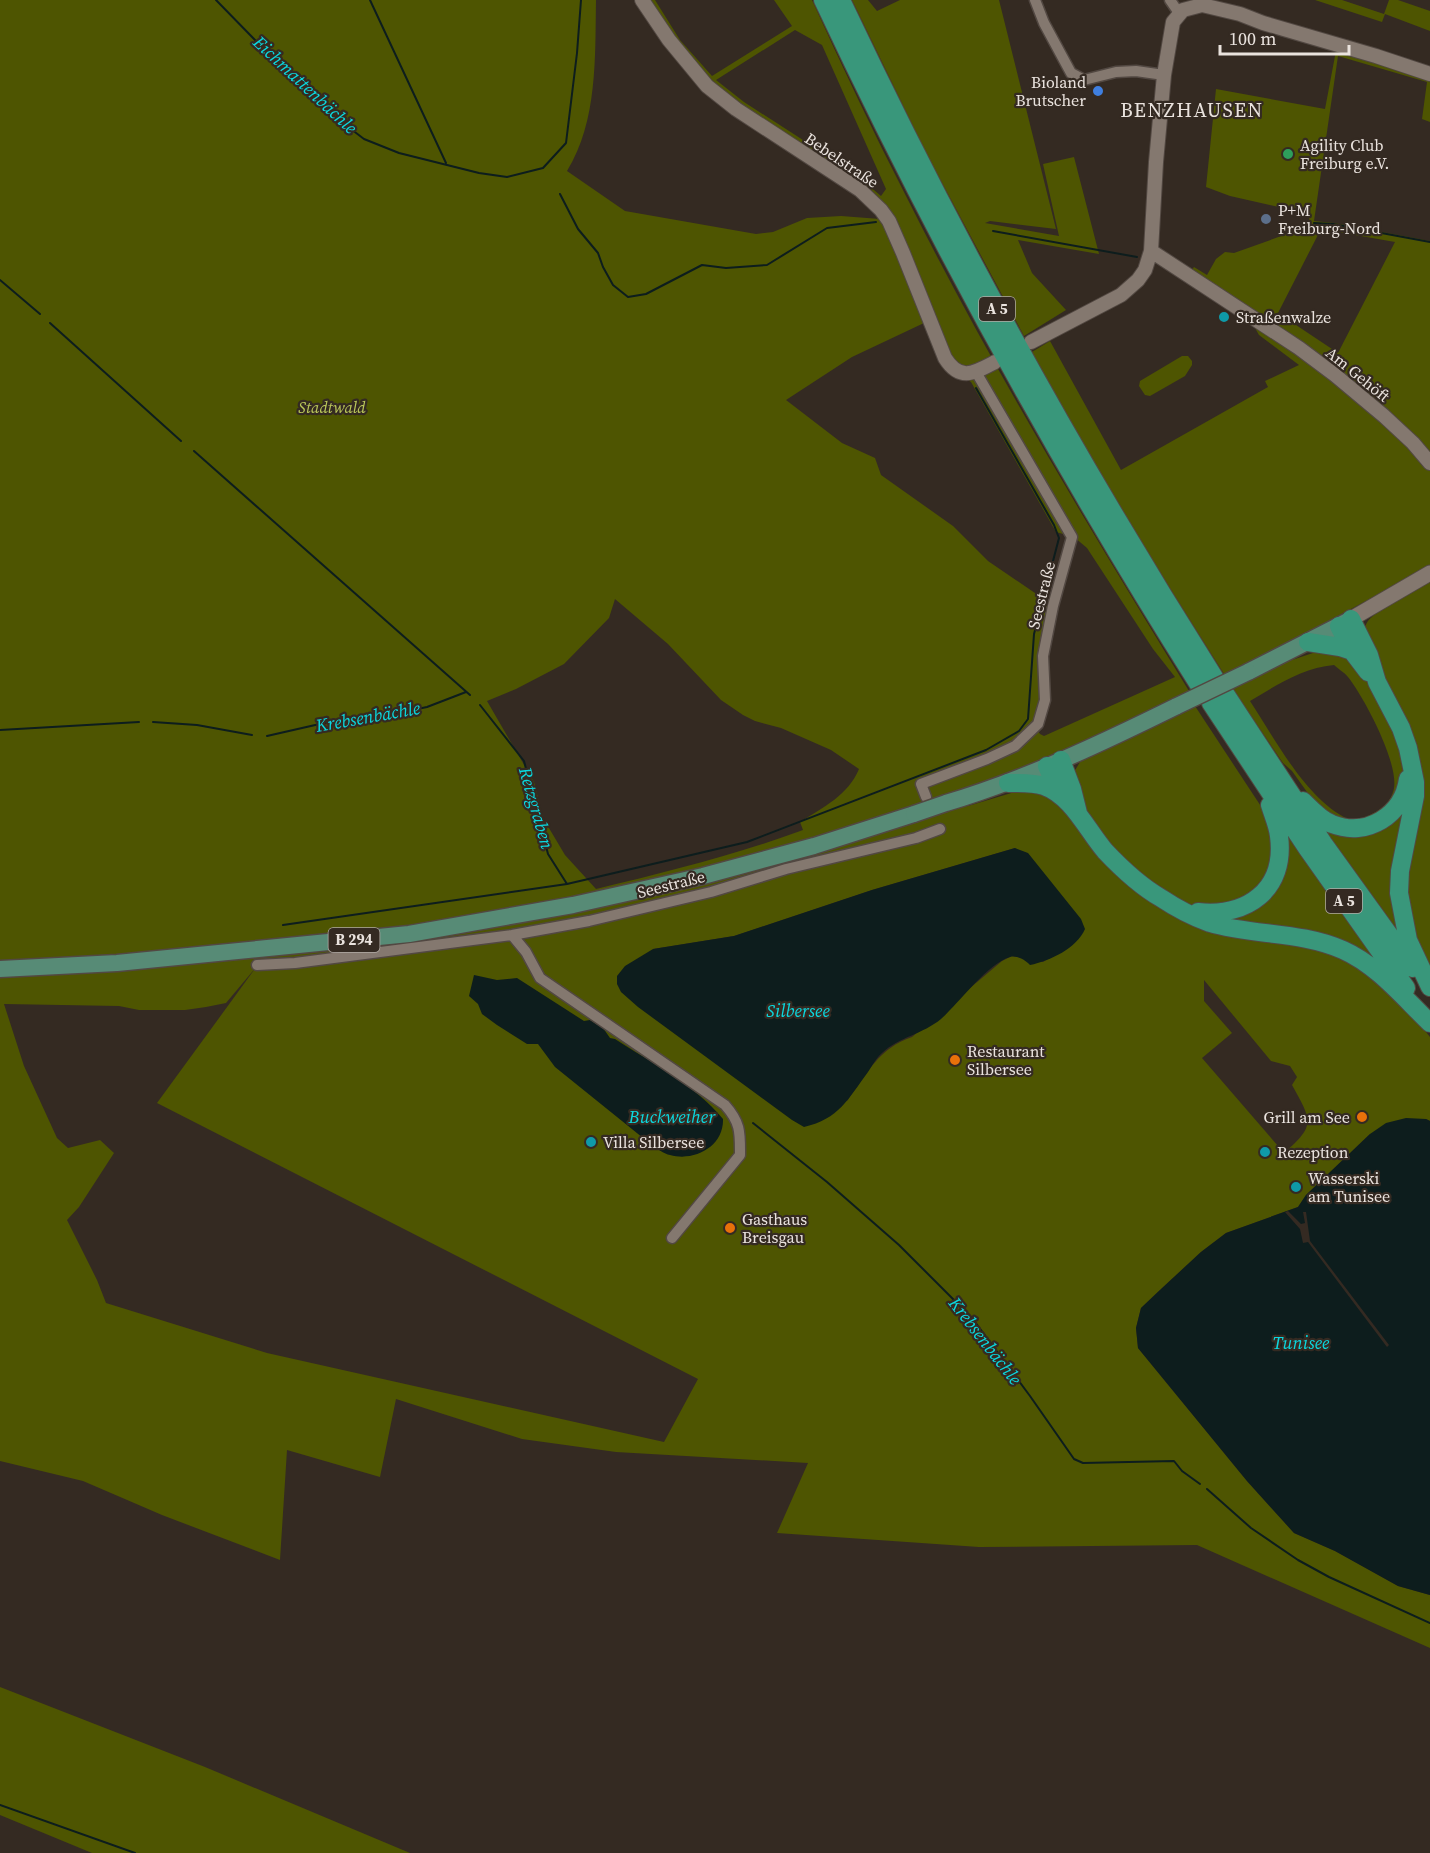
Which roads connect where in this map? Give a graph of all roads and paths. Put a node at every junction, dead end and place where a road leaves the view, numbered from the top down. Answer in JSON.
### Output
{"nodes":[{"id":1,"x":642,"y":0,"type":"edge"},
{"id":2,"x":823,"y":0,"type":"edge"},
{"id":3,"x":841,"y":0,"type":"edge"},
{"id":4,"x":1035,"y":0,"type":"edge"},
{"id":5,"x":1170,"y":0,"type":"edge"},
{"id":6,"x":1233,"y":0,"type":"edge"},
{"id":7,"x":1205,"y":3,"type":"edge"},
{"id":8,"x":1179,"y":13,"type":"junction"},
{"id":9,"x":1240,"y":14,"type":"junction"},
{"id":10,"x":1430,"y":74,"type":"edge"},
{"id":11,"x":1164,"y":75,"type":"junction"},
{"id":12,"x":1149,"y":257,"type":"junction"},
{"id":13,"x":1031,"y":342,"type":"dead end"},
{"id":14,"x":994,"y":362,"type":"dead end"},
{"id":15,"x":976,"y":372,"type":"junction"},
{"id":16,"x":1430,"y":463,"type":"edge"},
{"id":17,"x":1430,"y":573,"type":"edge"},
{"id":18,"x":1345,"y":622,"type":"junction"},
{"id":19,"x":1308,"y":642,"type":"junction"},
{"id":20,"x":1352,"y":651,"type":"junction"},
{"id":21,"x":1377,"y":682,"type":"junction"},
{"id":22,"x":1411,"y":762,"type":"junction"},
{"id":23,"x":1054,"y":763,"type":"junction"},
{"id":24,"x":1280,"y":778,"type":"junction"},
{"id":25,"x":1260,"y":780,"type":"junction"},
{"id":26,"x":1008,"y":783,"type":"junction"},
{"id":27,"x":1059,"y":794,"type":"junction"},
{"id":28,"x":926,"y":797,"type":"dead end"},
{"id":29,"x":1079,"y":815,"type":"junction"},
{"id":30,"x":940,"y":829,"type":"dead end"},
{"id":31,"x":1184,"y":911,"type":"junction"},
{"id":32,"x":512,"y":935,"type":"junction"},
{"id":33,"x":257,"y":965,"type":"dead end"},
{"id":34,"x":0,"y":969,"type":"edge"},
{"id":35,"x":1430,"y":989,"type":"edge"},
{"id":36,"x":1430,"y":1022,"type":"edge"},
{"id":37,"x":672,"y":1238,"type":"dead end"}],
"edges":[{"from":1,"to":15,"type":"street","name":"Bebelstraße"},
{"from":2,"to":3,"type":"highway","number":"A 5"},
{"from":4,"to":11,"type":"street"},
{"from":5,"to":8,"type":"street"},
{"from":6,"to":9,"type":"street"},
{"from":7,"to":8,"type":"street"},
{"from":7,"to":9,"type":"street"},
{"from":8,"to":11,"type":"street"},
{"from":9,"to":10,"type":"street"},
{"from":11,"to":12,"type":"street"},
{"from":12,"to":13,"type":"street"},
{"from":12,"to":16,"type":"street","name":"Am Gehöft"},
{"from":14,"to":15,"type":"street"},
{"from":15,"to":28,"type":"street","name":"Seestraße"},
{"from":17,"to":18,"type":"main road"},
{"from":18,"to":19,"type":"main road","number":"B 294"},
{"from":18,"to":20,"type":"highway"},
{"from":18,"to":21,"type":"highway"},
{"from":19,"to":20,"type":"highway"},
{"from":19,"to":23,"type":"main road","number":"B 294","bridge":true},
{"from":20,"to":21,"type":"highway"},
{"from":21,"to":22,"type":"highway"},
{"from":22,"to":24,"type":"highway","number":"A 5"},
{"from":22,"to":35,"type":"highway"},
{"from":23,"to":26,"type":"main road","number":"B 294"},
{"from":23,"to":27,"type":"highway"},
{"from":23,"to":29,"type":"highway"},
{"from":24,"to":25,"type":"highway","number":"A 5"},
{"from":24,"to":35,"type":"highway","number":"A 5"},
{"from":25,"to":31,"type":"highway"},
{"from":25,"to":36,"type":"highway","number":"A 5"},
{"from":26,"to":27,"type":"highway"},
{"from":26,"to":34,"type":"main road","number":"B 294","bridge":true},
{"from":27,"to":29,"type":"highway"},
{"from":29,"to":31,"type":"highway"},
{"from":30,"to":32,"type":"street","name":"Seestraße"},
{"from":31,"to":36,"type":"highway","number":"A 5"},
{"from":32,"to":33,"type":"street","name":"Seestraße"},
{"from":32,"to":37,"type":"street"}]}
